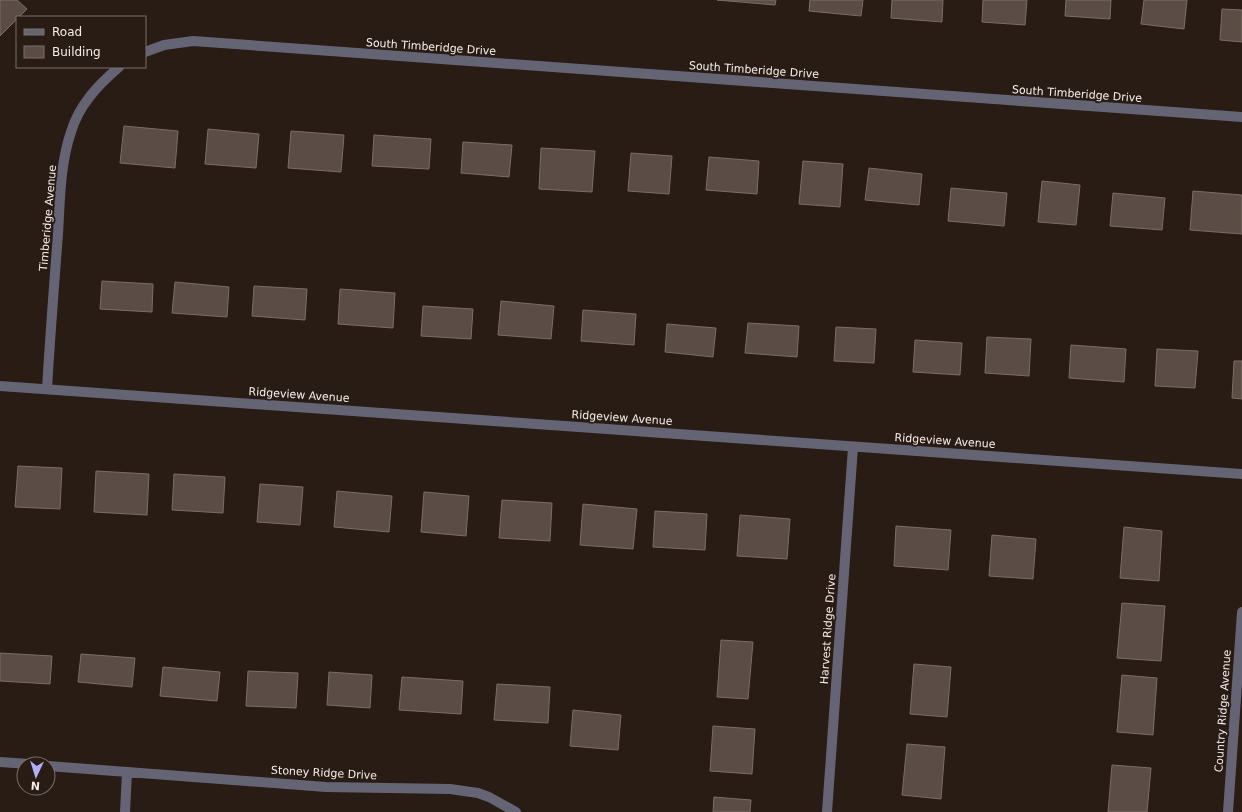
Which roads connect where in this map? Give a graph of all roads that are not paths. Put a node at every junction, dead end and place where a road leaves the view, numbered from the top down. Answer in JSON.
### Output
{"nodes":[{"id":1,"x":146,"y":52,"type":"edge"},
{"id":2,"x":118,"y":68,"type":"edge"},
{"id":3,"x":1242,"y":117,"type":"edge"},
{"id":4,"x":0,"y":386,"type":"edge"},
{"id":5,"x":47,"y":389,"type":"junction"},
{"id":6,"x":853,"y":447,"type":"junction"},
{"id":7,"x":1242,"y":474,"type":"edge"},
{"id":8,"x":1242,"y":612,"type":"edge"},
{"id":9,"x":0,"y":762,"type":"edge"},
{"id":10,"x":16,"y":763,"type":"edge"},
{"id":11,"x":56,"y":767,"type":"edge"},
{"id":12,"x":127,"y":772,"type":"junction"},
{"id":13,"x":125,"y":812,"type":"edge"},
{"id":14,"x":516,"y":812,"type":"edge"},
{"id":15,"x":827,"y":812,"type":"edge"},
{"id":16,"x":1228,"y":812,"type":"edge"}],
"edges":[{"from":1,"to":3,"type":"street","name":"South Timberidge Drive"},
{"from":2,"to":5,"type":"street","name":"Timberidge Avenue"},
{"from":4,"to":5,"type":"street","name":"Ridgeview Avenue"},
{"from":5,"to":6,"type":"street","name":"Ridgeview Avenue"},
{"from":6,"to":7,"type":"street","name":"Ridgeview Avenue"},
{"from":6,"to":15,"type":"street","name":"Harvest Ridge Drive"},
{"from":8,"to":16,"type":"street","name":"Country Ridge Avenue"},
{"from":9,"to":10,"type":"street"},
{"from":11,"to":12,"type":"street","name":"Stoney Ridge Drive"},
{"from":12,"to":13,"type":"street"},
{"from":12,"to":14,"type":"street","name":"Stoney Ridge Drive"}]}
